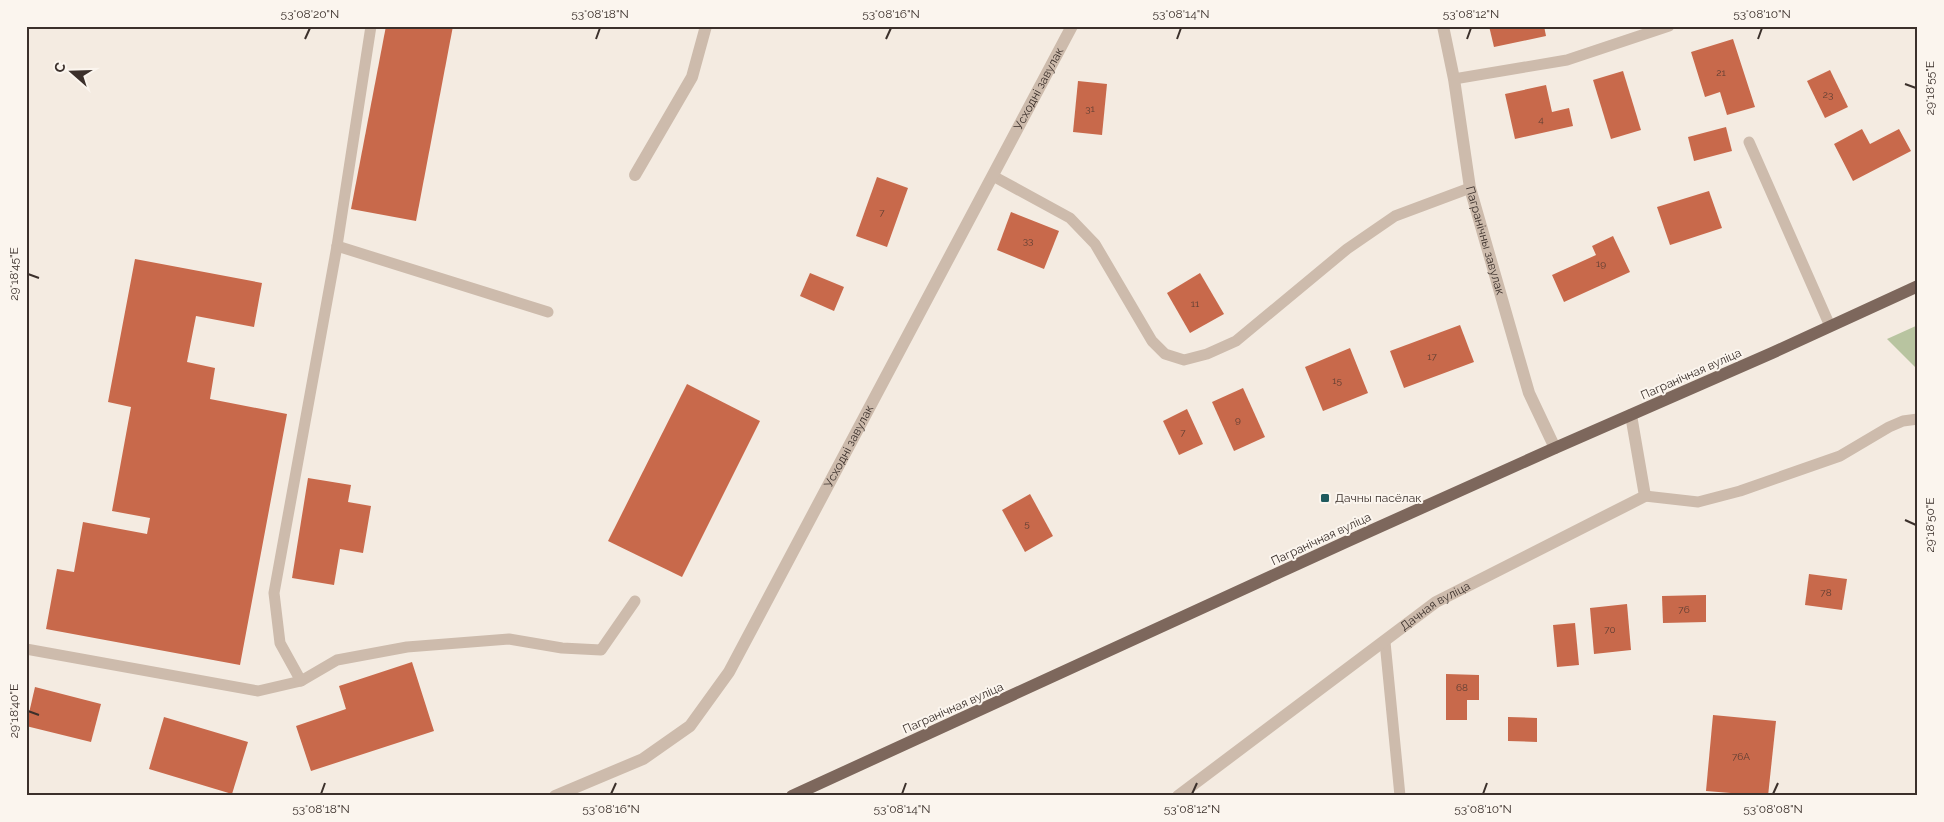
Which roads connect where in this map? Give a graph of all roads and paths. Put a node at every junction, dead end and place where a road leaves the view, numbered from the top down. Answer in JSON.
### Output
{"nodes":[{"id":1,"x":371,"y":26,"type":"edge"},
{"id":2,"x":706,"y":26,"type":"edge"},
{"id":3,"x":1072,"y":26,"type":"edge"},
{"id":4,"x":1443,"y":26,"type":"edge"},
{"id":5,"x":1669,"y":26,"type":"edge"},
{"id":6,"x":1454,"y":79,"type":"junction"},
{"id":7,"x":1749,"y":142,"type":"dead end"},
{"id":8,"x":635,"y":175,"type":"dead end"},
{"id":9,"x":993,"y":176,"type":"junction"},
{"id":10,"x":1470,"y":188,"type":"junction"},
{"id":11,"x":337,"y":246,"type":"junction"},
{"id":12,"x":1918,"y":286,"type":"edge"},
{"id":13,"x":548,"y":312,"type":"dead end"},
{"id":14,"x":1830,"y":326,"type":"junction"},
{"id":15,"x":1631,"y":415,"type":"junction"},
{"id":16,"x":1918,"y":419,"type":"edge"},
{"id":17,"x":1555,"y":448,"type":"junction"},
{"id":18,"x":1645,"y":496,"type":"junction"},
{"id":19,"x":635,"y":601,"type":"dead end"},
{"id":20,"x":1385,"y":642,"type":"junction"},
{"id":21,"x":26,"y":649,"type":"edge"},
{"id":22,"x":301,"y":681,"type":"junction"},
{"id":23,"x":1181,"y":795,"type":"edge"},
{"id":24,"x":555,"y":796,"type":"edge"},
{"id":25,"x":792,"y":796,"type":"edge"},
{"id":26,"x":1400,"y":796,"type":"edge"}],
"edges":[{"from":1,"to":11,"type":"lane"},
{"from":2,"to":8,"type":"street"},
{"from":3,"to":9,"type":"street","name":"Усходні завулак"},
{"from":4,"to":6,"type":"street","name":"Пагранічны завулак"},
{"from":5,"to":6,"type":"lane"},
{"from":6,"to":10,"type":"street","name":"Пагранічны завулак"},
{"from":7,"to":14,"type":"lane"},
{"from":9,"to":10,"type":"lane"},
{"from":9,"to":24,"type":"street","name":"Усходні завулак"},
{"from":10,"to":17,"type":"street","name":"Пагранічны завулак"},
{"from":11,"to":13,"type":"lane"},
{"from":11,"to":22,"type":"lane"},
{"from":12,"to":14,"type":"main road","name":"Пагранічная вуліца"},
{"from":14,"to":15,"type":"main road","name":"Пагранічная вуліца"},
{"from":15,"to":17,"type":"main road","name":"Пагранічная вуліца"},
{"from":15,"to":18,"type":"street"},
{"from":16,"to":18,"type":"lane"},
{"from":17,"to":25,"type":"main road","name":"Пагранічная вуліца"},
{"from":18,"to":20,"type":"street","name":"Дачная вуліца"},
{"from":19,"to":22,"type":"lane"},
{"from":20,"to":23,"type":"street","name":"Дачная вуліца"},
{"from":20,"to":26,"type":"lane"},
{"from":21,"to":22,"type":"lane"}]}
